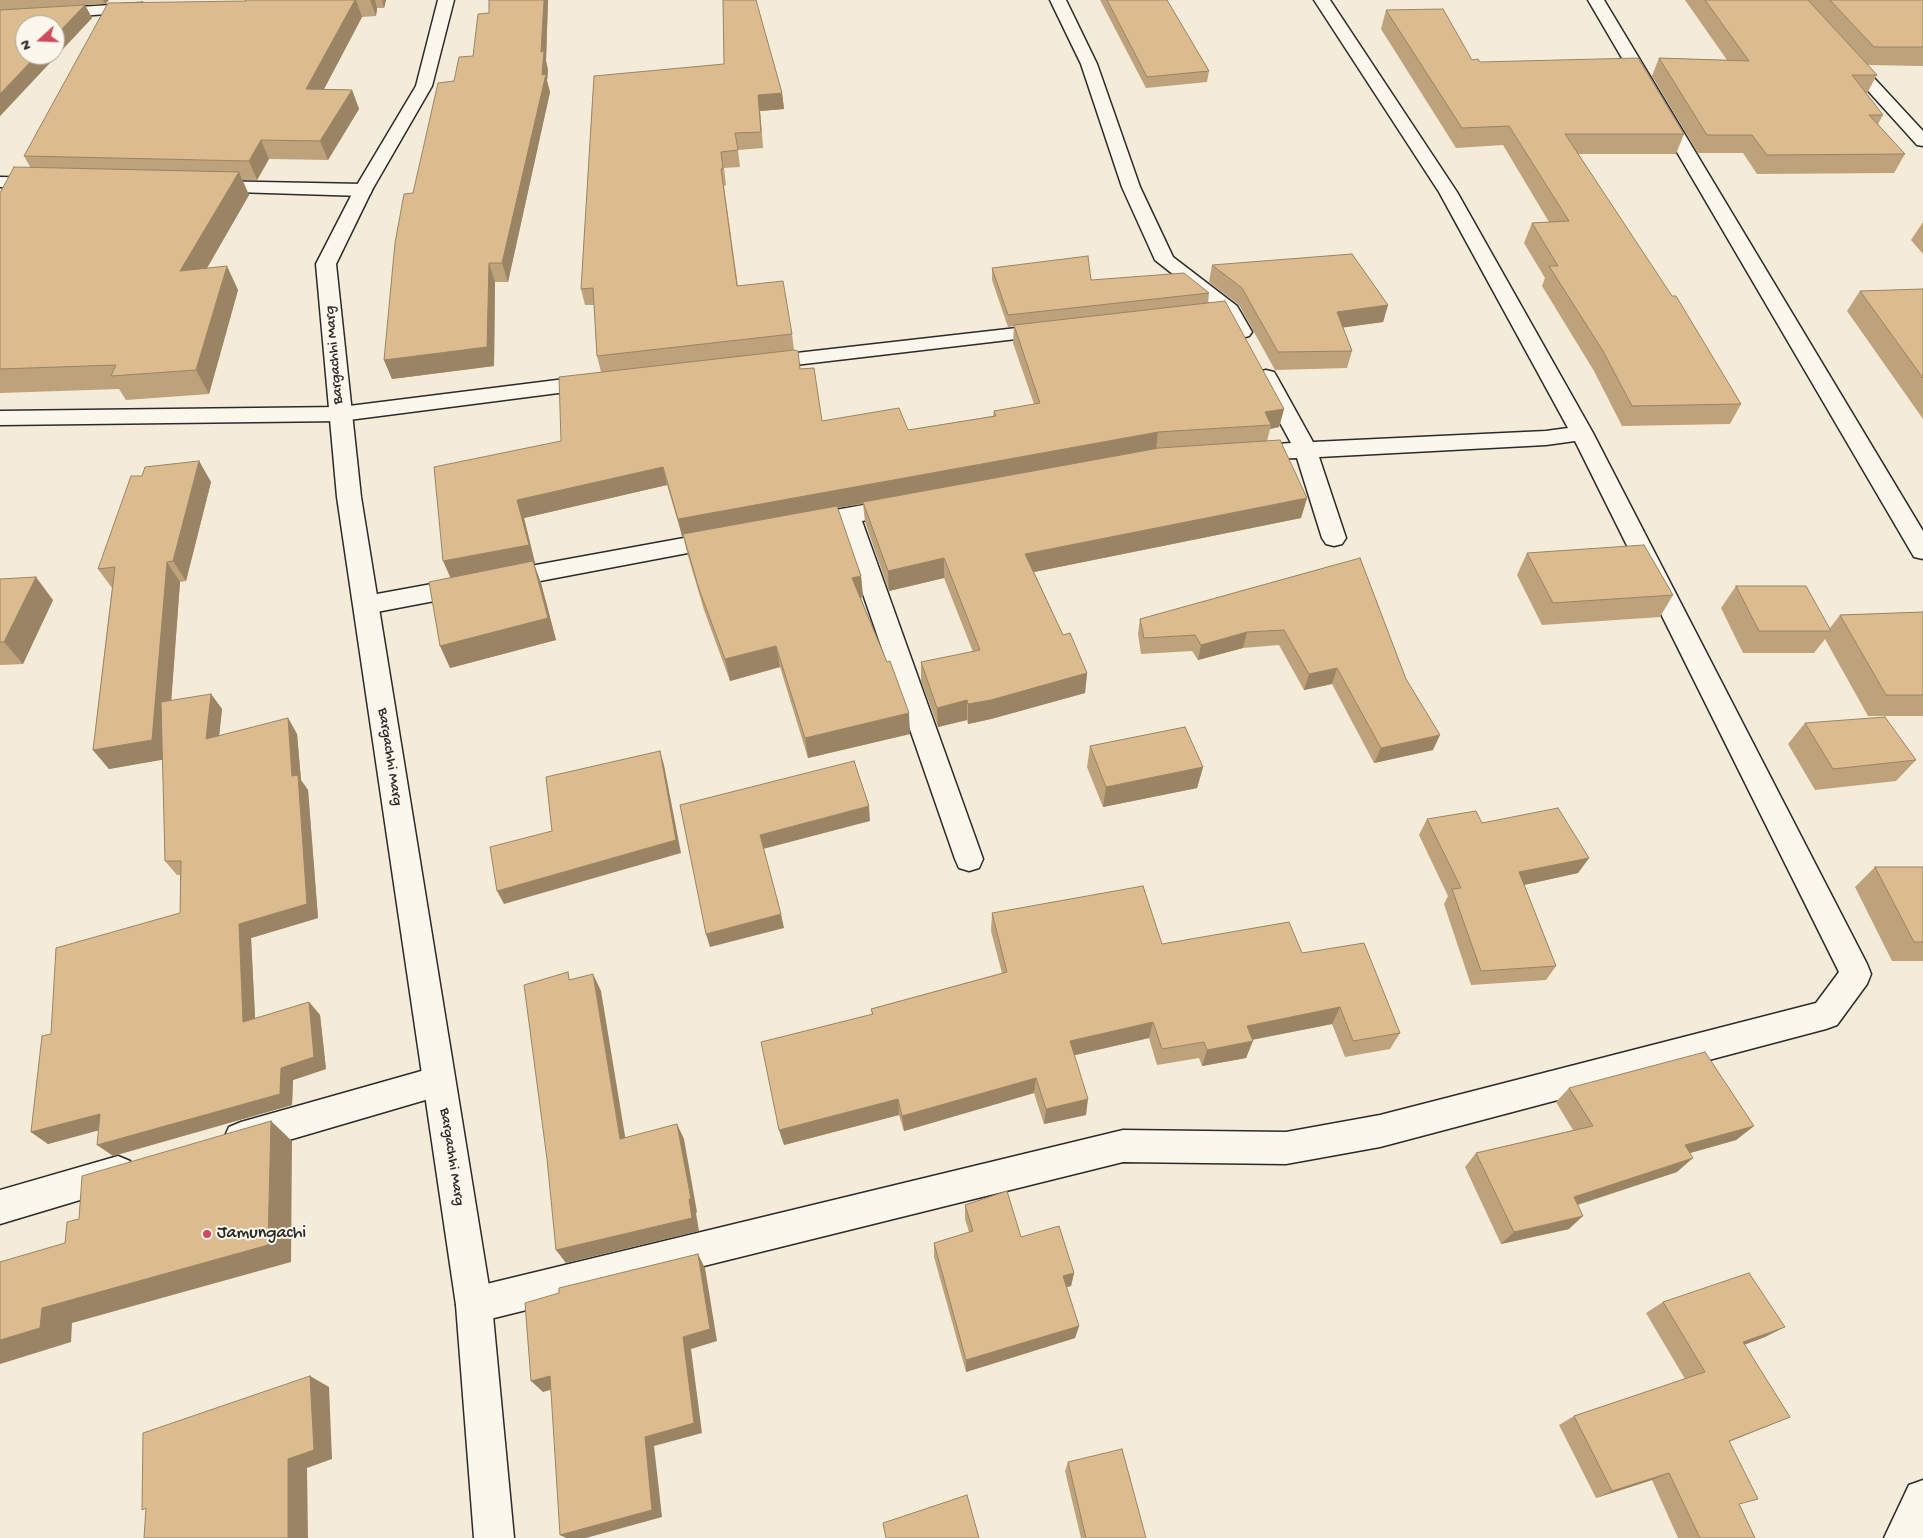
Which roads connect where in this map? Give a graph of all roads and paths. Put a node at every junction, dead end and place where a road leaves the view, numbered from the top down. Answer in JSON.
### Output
{"nodes":[{"id":1,"x":446,"y":0,"type":"edge"},
{"id":2,"x":1058,"y":0,"type":"edge"},
{"id":3,"x":1322,"y":0,"type":"edge"},
{"id":4,"x":1596,"y":0,"type":"edge"},
{"id":5,"x":1794,"y":0,"type":"edge"},
{"id":6,"x":64,"y":6,"type":"edge"},
{"id":7,"x":157,"y":7,"type":"edge"},
{"id":8,"x":0,"y":17,"type":"edge"},
{"id":9,"x":1923,"y":141,"type":"edge"},
{"id":10,"x":0,"y":182,"type":"edge"},
{"id":11,"x":59,"y":183,"type":"edge"},
{"id":12,"x":196,"y":186,"type":"edge"},
{"id":13,"x":363,"y":190,"type":"junction"},
{"id":14,"x":1230,"y":310,"type":"junction"},
{"id":15,"x":1200,"y":314,"type":"edge"},
{"id":16,"x":1071,"y":328,"type":"edge"},
{"id":17,"x":1248,"y":345,"type":"edge"},
{"id":18,"x":1258,"y":362,"type":"edge"},
{"id":19,"x":745,"y":365,"type":"edge"},
{"id":20,"x":616,"y":380,"type":"edge"},
{"id":21,"x":341,"y":414,"type":"junction"},
{"id":22,"x":0,"y":418,"type":"edge"},
{"id":23,"x":1582,"y":433,"type":"junction"},
{"id":24,"x":1305,"y":449,"type":"junction"},
{"id":25,"x":1226,"y":454,"type":"edge"},
{"id":26,"x":925,"y":502,"type":"edge"},
{"id":27,"x":848,"y":516,"type":"junction"},
{"id":28,"x":780,"y":528,"type":"edge"},
{"id":29,"x":742,"y":535,"type":"edge"},
{"id":30,"x":1334,"y":538,"type":"dead end"},
{"id":31,"x":1923,"y":551,"type":"edge"},
{"id":32,"x":366,"y":605,"type":"junction"},
{"id":33,"x":969,"y":859,"type":"dead end"},
{"id":34,"x":439,"y":1081,"type":"junction"},
{"id":35,"x":210,"y":1146,"type":"edge"},
{"id":36,"x":143,"y":1166,"type":"edge"},
{"id":37,"x":0,"y":1207,"type":"edge"},
{"id":38,"x":474,"y":1304,"type":"junction"},
{"id":39,"x":1923,"y":1499,"type":"edge"},
{"id":40,"x":494,"y":1538,"type":"edge"},
{"id":41,"x":1904,"y":1538,"type":"edge"}],
"edges":[{"from":1,"to":13,"type":"street","name":"Bargachhi Marg"},
{"from":2,"to":14,"type":"street"},
{"from":3,"to":23,"type":"street"},
{"from":4,"to":31,"type":"street"},
{"from":5,"to":9,"type":"street"},
{"from":6,"to":7,"type":"street"},
{"from":6,"to":8,"type":"street"},
{"from":10,"to":11,"type":"street"},
{"from":12,"to":13,"type":"street"},
{"from":13,"to":21,"type":"street","name":"Bargachhi Marg"},
{"from":14,"to":15,"type":"street"},
{"from":14,"to":17,"type":"street"},
{"from":16,"to":19,"type":"street"},
{"from":18,"to":24,"type":"street"},
{"from":20,"to":21,"type":"street"},
{"from":21,"to":22,"type":"street"},
{"from":21,"to":32,"type":"street","name":"Bargachhi Marg"},
{"from":23,"to":24,"type":"street"},
{"from":23,"to":38,"type":"street"},
{"from":24,"to":25,"type":"street"},
{"from":24,"to":30,"type":"street"},
{"from":26,"to":27,"type":"street"},
{"from":27,"to":28,"type":"street"},
{"from":27,"to":33,"type":"street"},
{"from":29,"to":32,"type":"street"},
{"from":32,"to":34,"type":"street","name":"Bargachhi Marg"},
{"from":34,"to":35,"type":"street"},
{"from":34,"to":38,"type":"street","name":"Bargachhi Marg"},
{"from":36,"to":37,"type":"street"},
{"from":38,"to":40,"type":"street","name":"Bargachhi Marg"},
{"from":39,"to":41,"type":"street"}]}
